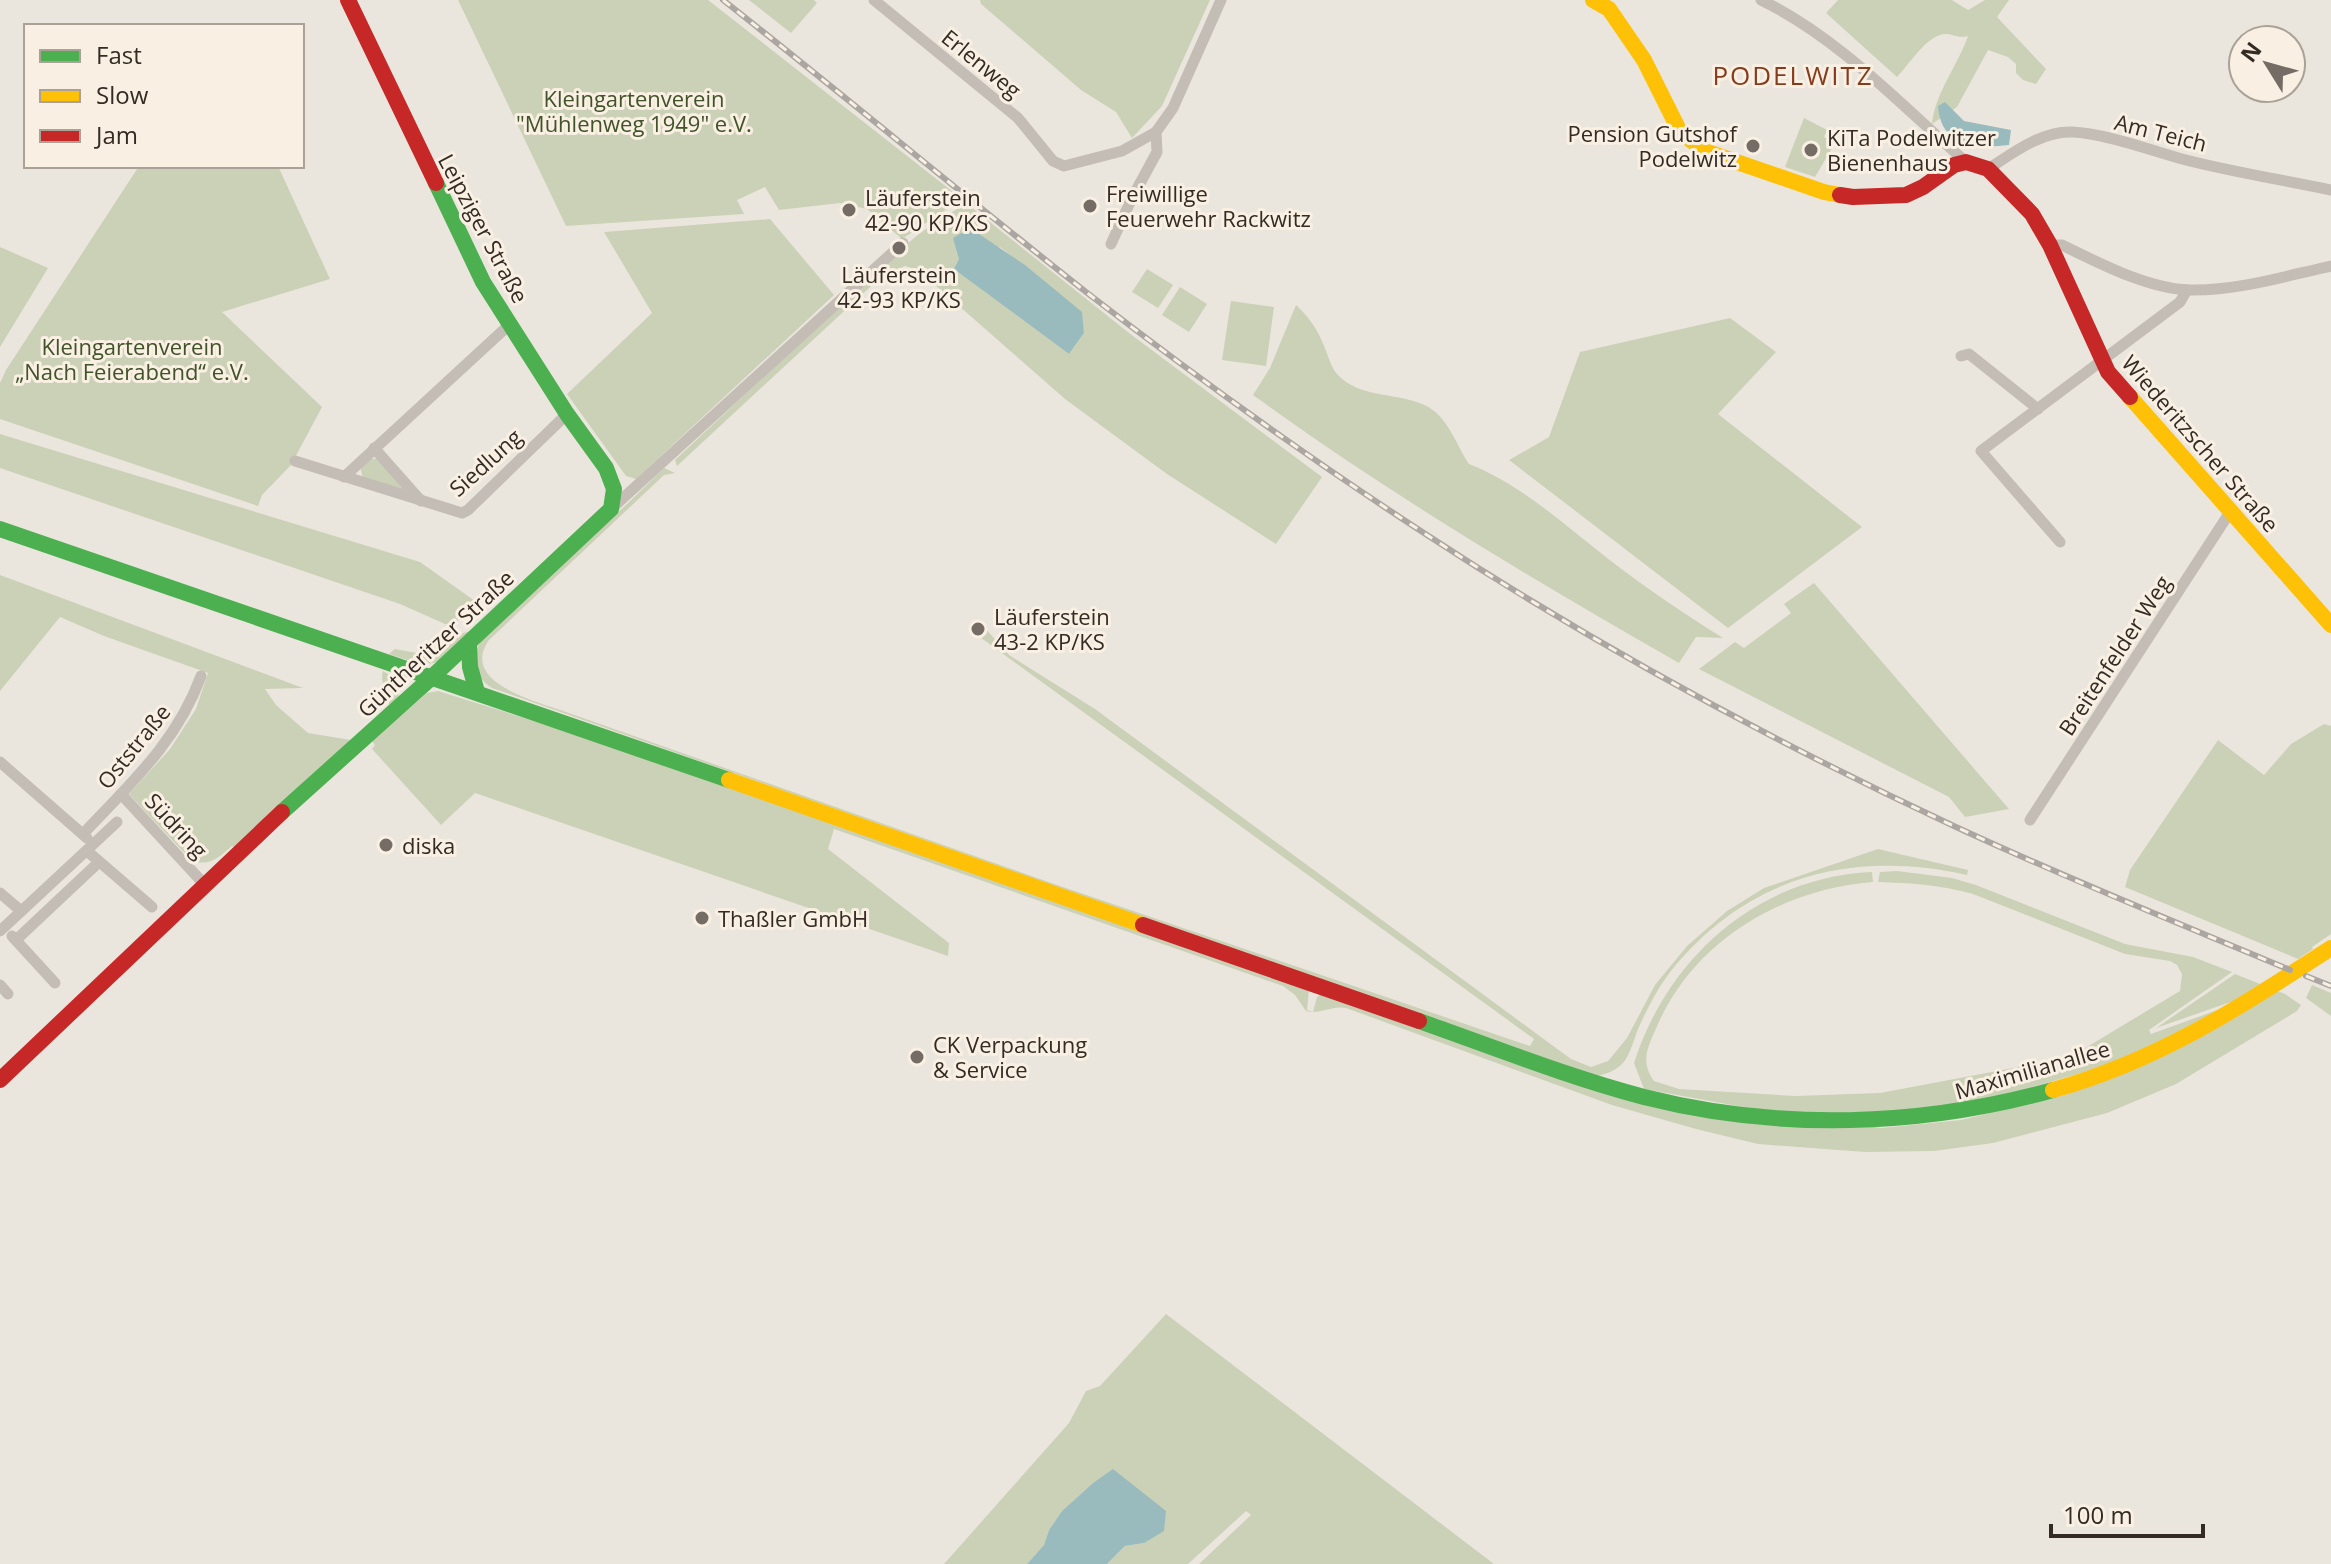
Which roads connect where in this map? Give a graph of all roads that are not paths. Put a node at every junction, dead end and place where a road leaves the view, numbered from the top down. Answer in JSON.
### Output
{"nodes":[{"id":1,"x":348,"y":0,"type":"edge"},
{"id":2,"x":874,"y":0,"type":"edge"},
{"id":3,"x":1221,"y":0,"type":"edge"},
{"id":4,"x":1593,"y":0,"type":"edge"},
{"id":5,"x":1761,"y":0,"type":"edge"},
{"id":6,"x":1156,"y":132,"type":"junction"},
{"id":7,"x":1966,"y":162,"type":"junction"},
{"id":8,"x":1988,"y":169,"type":"junction"},
{"id":9,"x":2331,"y":190,"type":"edge"},
{"id":10,"x":903,"y":243,"type":"dead end"},
{"id":11,"x":1111,"y":244,"type":"dead end"},
{"id":12,"x":2050,"y":245,"type":"junction"},
{"id":13,"x":2331,"y":266,"type":"edge"},
{"id":14,"x":2187,"y":290,"type":"junction"},
{"id":15,"x":510,"y":324,"type":"junction"},
{"id":16,"x":1961,"y":356,"type":"dead end"},
{"id":17,"x":2102,"y":363,"type":"junction"},
{"id":18,"x":2038,"y":409,"type":"junction"},
{"id":19,"x":567,"y":414,"type":"junction"},
{"id":20,"x":374,"y":448,"type":"junction"},
{"id":21,"x":295,"y":461,"type":"dead end"},
{"id":22,"x":344,"y":477,"type":"junction"},
{"id":23,"x":421,"y":501,"type":"junction"},
{"id":24,"x":611,"y":509,"type":"junction"},
{"id":25,"x":2230,"y":512,"type":"junction"},
{"id":26,"x":0,"y":529,"type":"edge"},
{"id":27,"x":2060,"y":542,"type":"dead end"},
{"id":28,"x":2331,"y":625,"type":"edge"},
{"id":29,"x":469,"y":643,"type":"junction"},
{"id":30,"x":201,"y":676,"type":"dead end"},
{"id":31,"x":431,"y":678,"type":"junction"},
{"id":32,"x":477,"y":692,"type":"junction"},
{"id":33,"x":0,"y":762,"type":"edge"},
{"id":34,"x":121,"y":794,"type":"junction"},
{"id":35,"x":2030,"y":820,"type":"dead end"},
{"id":36,"x":117,"y":822,"type":"dead end"},
{"id":37,"x":83,"y":834,"type":"junction"},
{"id":38,"x":90,"y":848,"type":"junction"},
{"id":39,"x":99,"y":862,"type":"junction"},
{"id":40,"x":204,"y":884,"type":"junction"},
{"id":41,"x":0,"y":893,"type":"edge"},
{"id":42,"x":152,"y":907,"type":"dead end"},
{"id":43,"x":21,"y":911,"type":"junction"},
{"id":44,"x":2,"y":929,"type":"edge"},
{"id":45,"x":16,"y":940,"type":"junction"},
{"id":46,"x":2329,"y":949,"type":"edge"},
{"id":47,"x":55,"y":983,"type":"dead end"},
{"id":48,"x":0,"y":1080,"type":"edge"}],
"edges":[{"from":1,"to":15,"type":"street","name":"Leipziger Straße"},
{"from":2,"to":6,"type":"street","name":"Erlenweg"},
{"from":3,"to":6,"type":"street"},
{"from":4,"to":7,"type":"street"},
{"from":5,"to":7,"type":"street"},
{"from":6,"to":11,"type":"street"},
{"from":7,"to":8,"type":"street","name":"Wiederitzscher Straße"},
{"from":8,"to":9,"type":"street","name":"Am Teich"},
{"from":8,"to":12,"type":"street","name":"Wiederitzscher Straße"},
{"from":10,"to":24,"type":"street","name":"Güntheritzer Straße"},
{"from":12,"to":14,"type":"street"},
{"from":12,"to":17,"type":"street","name":"Wiederitzscher Straße"},
{"from":13,"to":14,"type":"street"},
{"from":14,"to":17,"type":"street"},
{"from":15,"to":19,"type":"street","name":"Leipziger Straße"},
{"from":15,"to":20,"type":"street"},
{"from":16,"to":18,"type":"street"},
{"from":17,"to":18,"type":"street"},
{"from":17,"to":25,"type":"street","name":"Wiederitzscher Straße"},
{"from":18,"to":27,"type":"street"},
{"from":19,"to":23,"type":"street","name":"Siedlung"},
{"from":19,"to":24,"type":"street","name":"Leipziger Straße"},
{"from":20,"to":22,"type":"street"},
{"from":20,"to":23,"type":"street","name":"Siedlung"},
{"from":21,"to":22,"type":"street","name":"Siedlung"},
{"from":22,"to":23,"type":"street","name":"Siedlung"},
{"from":24,"to":29,"type":"street","name":"Güntheritzer Straße"},
{"from":25,"to":28,"type":"street","name":"Wiederitzscher Straße"},
{"from":25,"to":35,"type":"street","name":"Breitenfelder Weg"},
{"from":26,"to":31,"type":"street","name":"Maximilianallee"},
{"from":29,"to":31,"type":"street","name":"Güntheritzer Straße"},
{"from":29,"to":32,"type":"street"},
{"from":30,"to":34,"type":"street","name":"Oststraße"},
{"from":31,"to":32,"type":"street","name":"Maximilianallee"},
{"from":31,"to":40,"type":"street","name":"Güntheritzer Straße"},
{"from":32,"to":46,"type":"street","name":"Maximilianallee"},
{"from":33,"to":37,"type":"street"},
{"from":34,"to":37,"type":"street","name":"Oststraße"},
{"from":34,"to":40,"type":"street","name":"Südring"},
{"from":36,"to":38,"type":"street","name":"Südring"},
{"from":37,"to":38,"type":"street"},
{"from":38,"to":39,"type":"street"},
{"from":38,"to":43,"type":"street","name":"Südring"},
{"from":39,"to":42,"type":"street"},
{"from":39,"to":45,"type":"street"},
{"from":40,"to":48,"type":"street","name":"Güntheritzer Straße"},
{"from":41,"to":43,"type":"street"},
{"from":43,"to":44,"type":"street","name":"Südring"},
{"from":44,"to":45,"type":"street","name":"Südring"},
{"from":45,"to":47,"type":"street","name":"Südring"}]}
